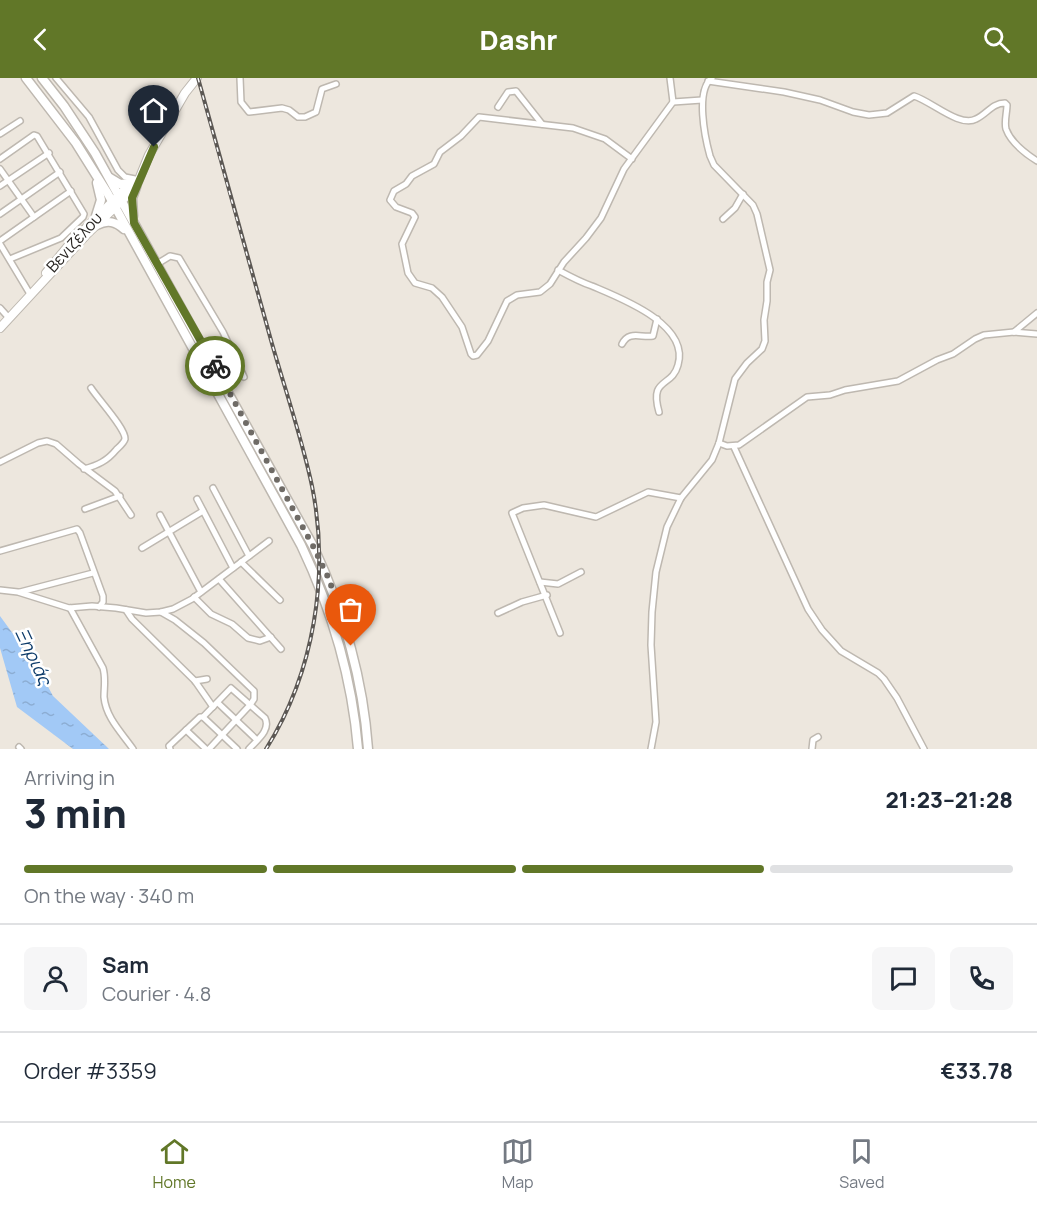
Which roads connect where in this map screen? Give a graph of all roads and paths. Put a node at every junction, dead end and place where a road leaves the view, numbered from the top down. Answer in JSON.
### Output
{"nodes":[{"id":1,"x":26,"y":78,"type":"edge"},
{"id":2,"x":42,"y":78,"type":"edge"},
{"id":3,"x":56,"y":78,"type":"edge"},
{"id":4,"x":196,"y":78,"type":"edge"},
{"id":5,"x":240,"y":78,"type":"edge"},
{"id":6,"x":670,"y":78,"type":"edge"},
{"id":7,"x":710,"y":79,"type":"edge"},
{"id":8,"x":336,"y":84,"type":"dead end"},
{"id":9,"x":702,"y":100,"type":"junction"},
{"id":10,"x":673,"y":102,"type":"junction"},
{"id":11,"x":498,"y":107,"type":"dead end"},
{"id":12,"x":20,"y":121,"type":"dead end"},
{"id":13,"x":542,"y":124,"type":"junction"},
{"id":14,"x":0,"y":134,"type":"edge"},
{"id":15,"x":49,"y":153,"type":"junction"},
{"id":16,"x":0,"y":159,"type":"edge"},
{"id":17,"x":632,"y":159,"type":"junction"},
{"id":18,"x":1037,"y":161,"type":"edge"},
{"id":19,"x":91,"y":166,"type":"junction"},
{"id":20,"x":0,"y":169,"type":"edge"},
{"id":21,"x":60,"y":172,"type":"junction"},
{"id":22,"x":108,"y":175,"type":"junction"},
{"id":23,"x":8,"y":181,"type":"junction"},
{"id":24,"x":134,"y":183,"type":"junction"},
{"id":25,"x":0,"y":186,"type":"edge"},
{"id":26,"x":71,"y":191,"type":"junction"},
{"id":27,"x":743,"y":194,"type":"junction"},
{"id":28,"x":21,"y":199,"type":"junction"},
{"id":29,"x":117,"y":201,"type":"junction"},
{"id":30,"x":0,"y":214,"type":"edge"},
{"id":31,"x":34,"y":217,"type":"junction"},
{"id":32,"x":723,"y":219,"type":"dead end"},
{"id":33,"x":97,"y":220,"type":"junction"},
{"id":34,"x":134,"y":223,"type":"junction"},
{"id":35,"x":129,"y":234,"type":"junction"},
{"id":36,"x":0,"y":243,"type":"edge"},
{"id":37,"x":10,"y":259,"type":"junction"},
{"id":38,"x":157,"y":264,"type":"junction"},
{"id":39,"x":558,"y":270,"type":"junction"},
{"id":40,"x":30,"y":294,"type":"junction"},
{"id":41,"x":0,"y":308,"type":"edge"},
{"id":42,"x":1037,"y":312,"type":"edge"},
{"id":43,"x":9,"y":318,"type":"junction"},
{"id":44,"x":657,"y":319,"type":"junction"},
{"id":45,"x":0,"y":328,"type":"edge"},
{"id":46,"x":1014,"y":333,"type":"junction"},
{"id":47,"x":1037,"y":334,"type":"edge"},
{"id":48,"x":622,"y":344,"type":"dead end"},
{"id":49,"x":244,"y":377,"type":"dead end"},
{"id":50,"x":92,"y":388,"type":"dead end"},
{"id":51,"x":659,"y":412,"type":"dead end"},
{"id":52,"x":719,"y":442,"type":"junction"},
{"id":53,"x":734,"y":447,"type":"junction"},
{"id":54,"x":0,"y":462,"type":"edge"},
{"id":55,"x":84,"y":469,"type":"junction"},
{"id":56,"x":213,"y":488,"type":"dead end"},
{"id":57,"x":120,"y":496,"type":"junction"},
{"id":58,"x":681,"y":498,"type":"junction"},
{"id":59,"x":197,"y":499,"type":"dead end"},
{"id":60,"x":85,"y":509,"type":"dead end"},
{"id":61,"x":203,"y":511,"type":"junction"},
{"id":62,"x":130,"y":515,"type":"dead end"},
{"id":63,"x":160,"y":515,"type":"dead end"},
{"id":64,"x":169,"y":533,"type":"junction"},
{"id":65,"x":269,"y":541,"type":"dead end"},
{"id":66,"x":142,"y":548,"type":"dead end"},
{"id":67,"x":0,"y":551,"type":"edge"},
{"id":68,"x":249,"y":556,"type":"junction"},
{"id":69,"x":241,"y":562,"type":"junction"},
{"id":70,"x":233,"y":568,"type":"junction"},
{"id":71,"x":581,"y":572,"type":"dead end"},
{"id":72,"x":93,"y":573,"type":"junction"},
{"id":73,"x":219,"y":579,"type":"junction"},
{"id":74,"x":540,"y":582,"type":"junction"},
{"id":75,"x":0,"y":590,"type":"edge"},
{"id":76,"x":18,"y":592,"type":"junction"},
{"id":77,"x":201,"y":592,"type":"junction"},
{"id":78,"x":547,"y":595,"type":"junction"},
{"id":79,"x":194,"y":597,"type":"junction"},
{"id":80,"x":280,"y":600,"type":"dead end"},
{"id":81,"x":99,"y":607,"type":"junction"},
{"id":82,"x":70,"y":608,"type":"junction"},
{"id":83,"x":126,"y":610,"type":"junction"},
{"id":84,"x":161,"y":612,"type":"junction"},
{"id":85,"x":498,"y":613,"type":"dead end"},
{"id":86,"x":560,"y":633,"type":"dead end"},
{"id":87,"x":271,"y":637,"type":"junction"},
{"id":88,"x":281,"y":649,"type":"dead end"},
{"id":89,"x":207,"y":679,"type":"dead end"},
{"id":90,"x":195,"y":681,"type":"junction"},
{"id":91,"x":215,"y":705,"type":"junction"},
{"id":92,"x":250,"y":705,"type":"junction"},
{"id":93,"x":203,"y":717,"type":"junction"},
{"id":94,"x":236,"y":720,"type":"junction"},
{"id":95,"x":186,"y":730,"type":"junction"},
{"id":96,"x":222,"y":735,"type":"junction"},
{"id":97,"x":818,"y":737,"type":"dead end"},
{"id":98,"x":257,"y":740,"type":"junction"},
{"id":99,"x":133,"y":749,"type":"edge"},
{"id":100,"x":170,"y":749,"type":"edge"},
{"id":101,"x":208,"y":749,"type":"edge"},
{"id":102,"x":237,"y":749,"type":"edge"},
{"id":103,"x":249,"y":749,"type":"edge"},
{"id":104,"x":358,"y":749,"type":"edge"},
{"id":105,"x":368,"y":749,"type":"edge"},
{"id":106,"x":651,"y":749,"type":"edge"},
{"id":107,"x":812,"y":749,"type":"edge"},
{"id":108,"x":924,"y":749,"type":"edge"}],
"edges":[{"from":1,"to":19,"type":"main road"},
{"from":2,"to":22,"type":"main road"},
{"from":3,"to":24,"type":"street"},
{"from":4,"to":24,"type":"main road"},
{"from":5,"to":8,"type":"street"},
{"from":6,"to":10,"type":"street"},
{"from":7,"to":9,"type":"street"},
{"from":7,"to":18,"type":"street"},
{"from":9,"to":10,"type":"street"},
{"from":9,"to":27,"type":"street"},
{"from":10,"to":17,"type":"street"},
{"from":11,"to":13,"type":"street"},
{"from":12,"to":14,"type":"street"},
{"from":13,"to":17,"type":"street"},
{"from":13,"to":39,"type":"street"},
{"from":15,"to":16,"type":"street"},
{"from":15,"to":21,"type":"street"},
{"from":15,"to":23,"type":"street"},
{"from":17,"to":39,"type":"street"},
{"from":19,"to":29,"type":"main road"},
{"from":19,"to":33,"type":"main road"},
{"from":20,"to":23,"type":"street"},
{"from":21,"to":26,"type":"street"},
{"from":21,"to":28,"type":"street"},
{"from":22,"to":24,"type":"main road"},
{"from":22,"to":29,"type":"main road"},
{"from":23,"to":25,"type":"street"},
{"from":23,"to":28,"type":"street"},
{"from":24,"to":29,"type":"main road","name":"Βενιζέλου"},
{"from":24,"to":34,"type":"main road"},
{"from":26,"to":31,"type":"street"},
{"from":26,"to":37,"type":"street"},
{"from":27,"to":32,"type":"street"},
{"from":27,"to":52,"type":"street"},
{"from":28,"to":30,"type":"street"},
{"from":28,"to":31,"type":"street"},
{"from":29,"to":33,"type":"main road","name":"Βενιζέλου"},
{"from":29,"to":34,"type":"main road"},
{"from":29,"to":35,"type":"main road"},
{"from":31,"to":36,"type":"street"},
{"from":33,"to":35,"type":"main road"},
{"from":33,"to":40,"type":"main road","name":"Βενιζέλου"},
{"from":34,"to":38,"type":"main road"},
{"from":35,"to":104,"type":"main road"},
{"from":36,"to":37,"type":"street"},
{"from":37,"to":40,"type":"street"},
{"from":38,"to":49,"type":"street"},
{"from":38,"to":105,"type":"main road"},
{"from":39,"to":44,"type":"street"},
{"from":40,"to":43,"type":"main road","name":"Βενιζέλου"},
{"from":41,"to":43,"type":"street"},
{"from":42,"to":46,"type":"street"},
{"from":43,"to":45,"type":"main road","name":"Βενιζέλου"},
{"from":44,"to":48,"type":"street"},
{"from":44,"to":51,"type":"street"},
{"from":46,"to":47,"type":"street"},
{"from":46,"to":53,"type":"street"},
{"from":50,"to":55,"type":"street"},
{"from":52,"to":53,"type":"street"},
{"from":52,"to":58,"type":"street"},
{"from":53,"to":108,"type":"street"},
{"from":54,"to":55,"type":"street"},
{"from":55,"to":57,"type":"street"},
{"from":56,"to":68,"type":"street"},
{"from":57,"to":60,"type":"street"},
{"from":57,"to":62,"type":"street"},
{"from":58,"to":74,"type":"street"},
{"from":58,"to":106,"type":"street"},
{"from":59,"to":61,"type":"street"},
{"from":61,"to":64,"type":"street"},
{"from":61,"to":70,"type":"street"},
{"from":63,"to":64,"type":"street"},
{"from":64,"to":66,"type":"street"},
{"from":64,"to":77,"type":"street"},
{"from":65,"to":68,"type":"street"},
{"from":67,"to":72,"type":"street"},
{"from":68,"to":69,"type":"street"},
{"from":69,"to":70,"type":"street"},
{"from":69,"to":80,"type":"street"},
{"from":70,"to":73,"type":"street"},
{"from":71,"to":74,"type":"street"},
{"from":72,"to":76,"type":"street"},
{"from":72,"to":81,"type":"street"},
{"from":73,"to":77,"type":"street"},
{"from":73,"to":87,"type":"street"},
{"from":74,"to":78,"type":"street"},
{"from":75,"to":76,"type":"street"},
{"from":76,"to":82,"type":"street"},
{"from":77,"to":79,"type":"street"},
{"from":78,"to":85,"type":"street"},
{"from":78,"to":86,"type":"street"},
{"from":79,"to":84,"type":"street"},
{"from":79,"to":87,"type":"street"},
{"from":81,"to":82,"type":"street"},
{"from":81,"to":83,"type":"street"},
{"from":82,"to":99,"type":"street"},
{"from":83,"to":84,"type":"street"},
{"from":83,"to":90,"type":"street"},
{"from":84,"to":92,"type":"street"},
{"from":87,"to":88,"type":"street"},
{"from":89,"to":90,"type":"street"},
{"from":90,"to":91,"type":"street"},
{"from":91,"to":92,"type":"street"},
{"from":91,"to":93,"type":"street"},
{"from":91,"to":94,"type":"street"},
{"from":92,"to":94,"type":"street"},
{"from":92,"to":98,"type":"street"},
{"from":93,"to":95,"type":"street"},
{"from":93,"to":96,"type":"street"},
{"from":94,"to":96,"type":"street"},
{"from":94,"to":98,"type":"street"},
{"from":95,"to":100,"type":"street"},
{"from":95,"to":101,"type":"street"},
{"from":96,"to":101,"type":"street"},
{"from":96,"to":102,"type":"street"},
{"from":97,"to":107,"type":"street"},
{"from":98,"to":103,"type":"street"}]}
